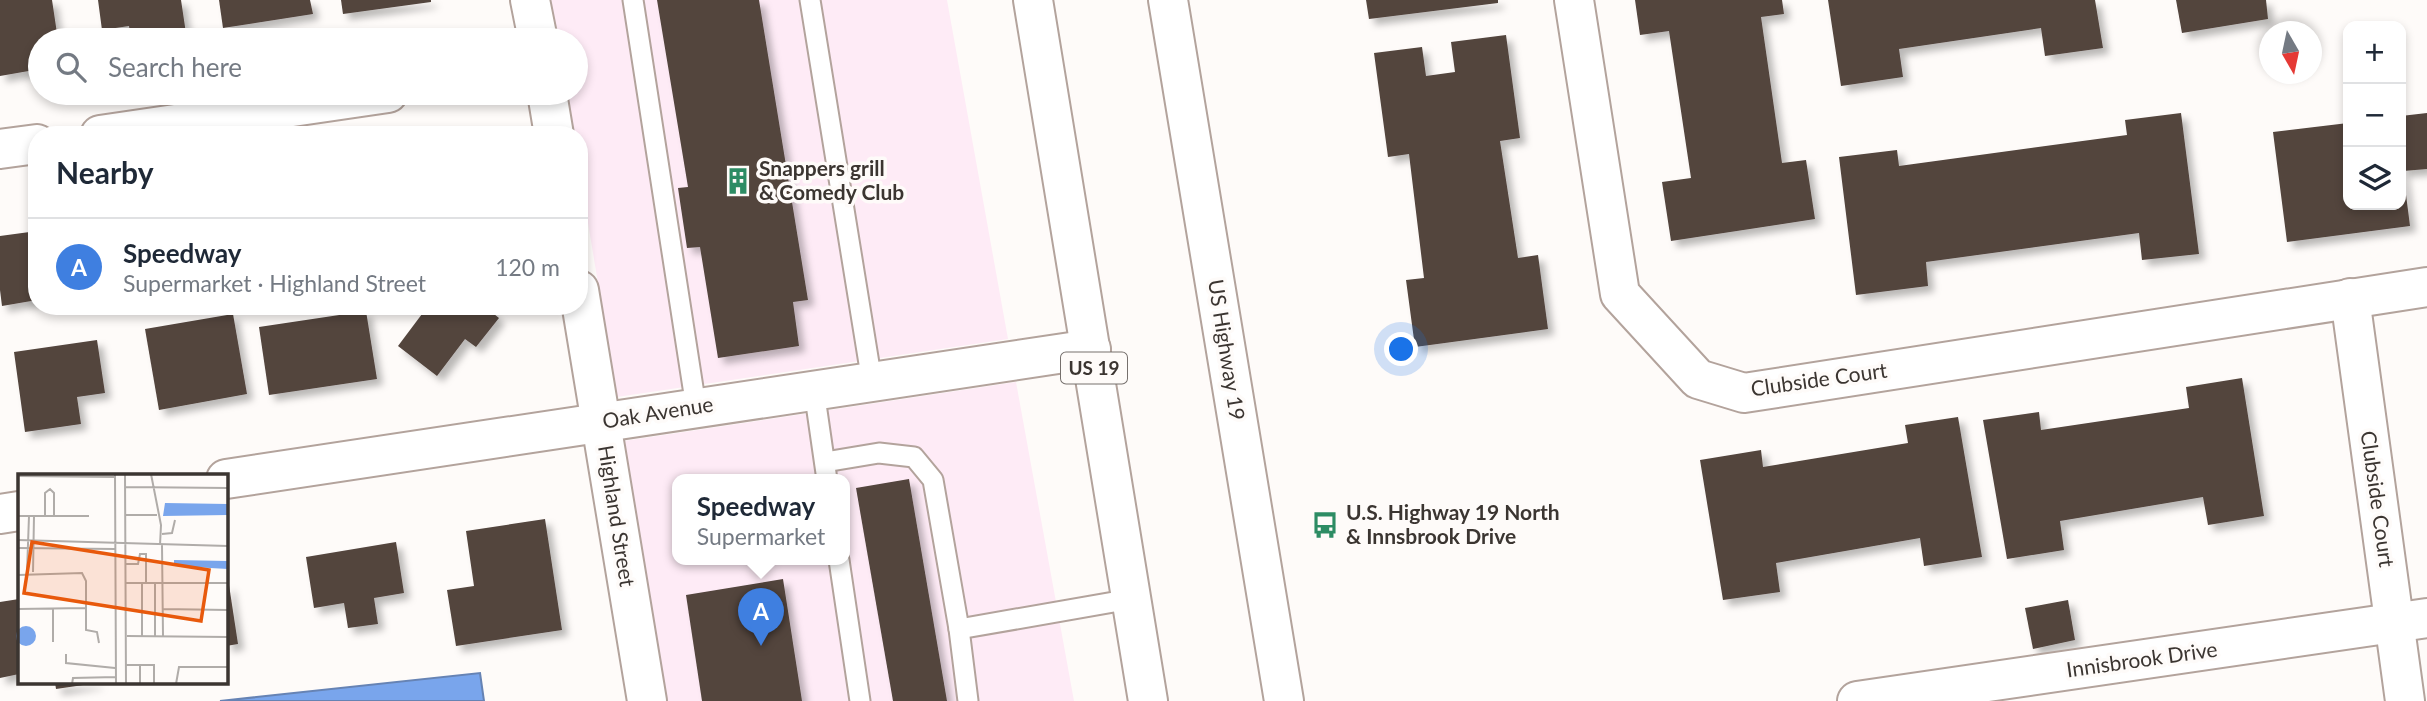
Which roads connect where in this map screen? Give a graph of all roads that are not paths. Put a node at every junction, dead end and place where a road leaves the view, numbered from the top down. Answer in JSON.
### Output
{"nodes":[{"id":1,"x":530,"y":0,"type":"edge"},
{"id":2,"x":633,"y":0,"type":"edge"},
{"id":3,"x":810,"y":0,"type":"edge"},
{"id":4,"x":1033,"y":0,"type":"edge"},
{"id":5,"x":1168,"y":0,"type":"edge"},
{"id":6,"x":1574,"y":0,"type":"edge"},
{"id":7,"x":536,"y":28,"type":"edge"},
{"id":8,"x":306,"y":105,"type":"edge"},
{"id":9,"x":549,"y":105,"type":"edge"},
{"id":10,"x":162,"y":126,"type":"edge"},
{"id":11,"x":552,"y":126,"type":"edge"},
{"id":12,"x":28,"y":145,"type":"edge"},
{"id":13,"x":0,"y":149,"type":"edge"},
{"id":14,"x":2426,"y":294,"type":"edge"},
{"id":15,"x":2350,"y":298,"type":"junction"},
{"id":16,"x":583,"y":315,"type":"edge"},
{"id":17,"x":1090,"y":349,"type":"junction"},
{"id":18,"x":872,"y":382,"type":"junction"},
{"id":19,"x":814,"y":390,"type":"junction"},
{"id":20,"x":696,"y":407,"type":"junction"},
{"id":21,"x":601,"y":422,"type":"junction"},
{"id":22,"x":826,"y":471,"type":"edge"},
{"id":23,"x":228,"y":480,"type":"edge"},
{"id":24,"x":18,"y":511,"type":"edge"},
{"id":25,"x":0,"y":514,"type":"edge"},
{"id":26,"x":840,"y":565,"type":"edge"},
{"id":27,"x":1131,"y":599,"type":"junction"},
{"id":28,"x":2411,"y":621,"type":"edge"},
{"id":29,"x":959,"y":629,"type":"junction"},
{"id":30,"x":647,"y":701,"type":"edge"},
{"id":31,"x":860,"y":701,"type":"edge"},
{"id":32,"x":968,"y":701,"type":"edge"},
{"id":33,"x":1148,"y":701,"type":"edge"},
{"id":34,"x":1284,"y":701,"type":"edge"},
{"id":35,"x":1857,"y":701,"type":"edge"},
{"id":36,"x":2405,"y":701,"type":"edge"}],
"edges":[{"from":1,"to":7,"type":"main road"},
{"from":2,"to":20,"type":"lane"},
{"from":3,"to":18,"type":"lane"},
{"from":4,"to":17,"type":"main road","number":"US 19"},
{"from":5,"to":34,"type":"main road","name":"US Highway 19"},
{"from":6,"to":15,"type":"main road","name":"Clubside Court"},
{"from":8,"to":10,"type":"main road"},
{"from":9,"to":11,"type":"main road"},
{"from":12,"to":13,"type":"main road"},
{"from":14,"to":15,"type":"main road","name":"Clubside Court"},
{"from":15,"to":28,"type":"main road","name":"Clubside Court"},
{"from":16,"to":21,"type":"main road","name":"Highland Street"},
{"from":17,"to":18,"type":"main road","name":"Oak Avenue"},
{"from":17,"to":27,"type":"main road","number":"US 19"},
{"from":18,"to":19,"type":"main road","name":"Oak Avenue"},
{"from":19,"to":20,"type":"main road","name":"Oak Avenue"},
{"from":19,"to":22,"type":"lane"},
{"from":20,"to":21,"type":"main road","name":"Oak Avenue"},
{"from":21,"to":23,"type":"main road","name":"Oak Avenue"},
{"from":21,"to":30,"type":"main road","name":"Highland Street"},
{"from":22,"to":29,"type":"lane"},
{"from":24,"to":25,"type":"main road"},
{"from":26,"to":31,"type":"lane"},
{"from":27,"to":29,"type":"lane"},
{"from":27,"to":33,"type":"main road","number":"US 19"},
{"from":28,"to":35,"type":"main road","name":"Innisbrook Drive"},
{"from":28,"to":36,"type":"main road","name":"Clubside Court"},
{"from":29,"to":32,"type":"lane"}]}
